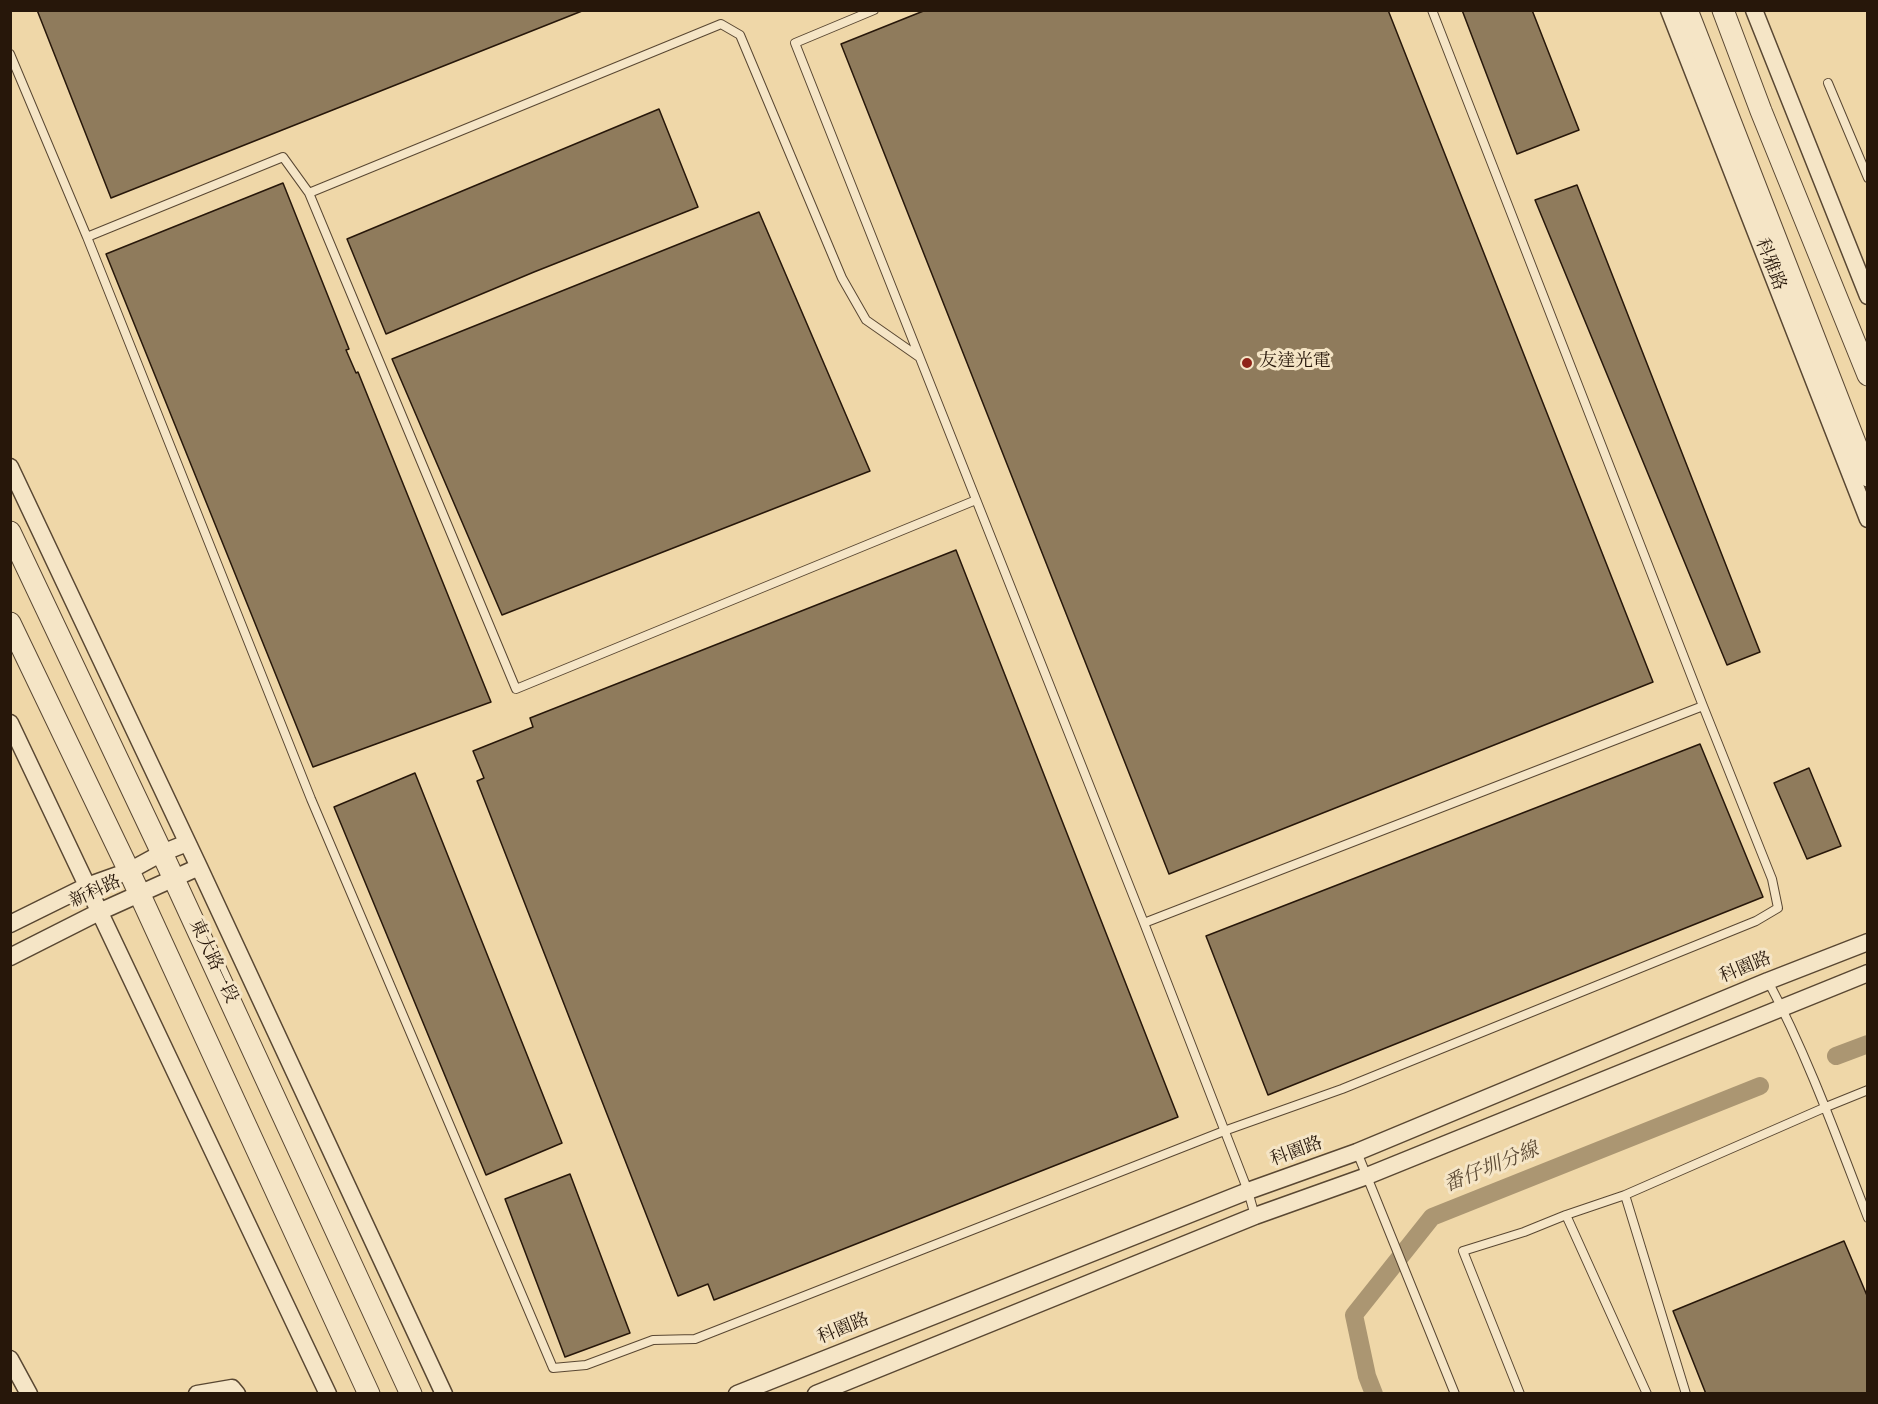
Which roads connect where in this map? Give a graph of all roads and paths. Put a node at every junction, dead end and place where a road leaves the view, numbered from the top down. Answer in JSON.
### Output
{"nodes":[{"id":1,"x":874,"y":10,"type":"edge"},
{"id":2,"x":1432,"y":10,"type":"edge"},
{"id":3,"x":1669,"y":10,"type":"edge"},
{"id":4,"x":1687,"y":10,"type":"edge"},
{"id":5,"x":1723,"y":10,"type":"edge"},
{"id":6,"x":1754,"y":10,"type":"edge"},
{"id":7,"x":10,"y":54,"type":"edge"},
{"id":8,"x":1828,"y":83,"type":"dead end"},
{"id":9,"x":1868,"y":178,"type":"edge"},
{"id":10,"x":309,"y":193,"type":"junction"},
{"id":11,"x":87,"y":237,"type":"junction"},
{"id":12,"x":1868,"y":296,"type":"edge"},
{"id":13,"x":919,"y":357,"type":"junction"},
{"id":14,"x":1868,"y":375,"type":"edge"},
{"id":15,"x":10,"y":467,"type":"edge"},
{"id":16,"x":1868,"y":476,"type":"edge"},
{"id":17,"x":976,"y":500,"type":"junction"},
{"id":18,"x":1868,"y":519,"type":"edge"},
{"id":19,"x":10,"y":532,"type":"edge"},
{"id":20,"x":10,"y":623,"type":"edge"},
{"id":21,"x":1703,"y":706,"type":"junction"},
{"id":22,"x":10,"y":723,"type":"edge"},
{"id":23,"x":187,"y":843,"type":"junction"},
{"id":24,"x":162,"y":853,"type":"junction"},
{"id":25,"x":199,"y":867,"type":"junction"},
{"id":26,"x":129,"y":871,"type":"junction"},
{"id":27,"x":174,"y":879,"type":"junction"},
{"id":28,"x":87,"y":886,"type":"junction"},
{"id":29,"x":139,"y":895,"type":"junction"},
{"id":30,"x":99,"y":912,"type":"junction"},
{"id":31,"x":1144,"y":923,"type":"junction"},
{"id":32,"x":10,"y":924,"type":"edge"},
{"id":33,"x":1868,"y":942,"type":"edge"},
{"id":34,"x":10,"y":957,"type":"edge"},
{"id":35,"x":1868,"y":973,"type":"edge"},
{"id":36,"x":1768,"y":981,"type":"junction"},
{"id":37,"x":1782,"y":1007,"type":"junction"},
{"id":38,"x":1868,"y":1090,"type":"edge"},
{"id":39,"x":1826,"y":1107,"type":"junction"},
{"id":40,"x":1224,"y":1131,"type":"junction"},
{"id":41,"x":1357,"y":1152,"type":"junction"},
{"id":42,"x":1367,"y":1176,"type":"junction"},
{"id":43,"x":1248,"y":1191,"type":"junction"},
{"id":44,"x":1625,"y":1195,"type":"junction"},
{"id":45,"x":1566,"y":1215,"type":"junction"},
{"id":46,"x":1255,"y":1216,"type":"junction"},
{"id":47,"x":1868,"y":1218,"type":"edge"},
{"id":48,"x":10,"y":1359,"type":"edge"},
{"id":49,"x":29,"y":1394,"type":"edge"},
{"id":50,"x":197,"y":1394,"type":"edge"},
{"id":51,"x":237,"y":1394,"type":"edge"},
{"id":52,"x":328,"y":1394,"type":"edge"},
{"id":53,"x":369,"y":1394,"type":"edge"},
{"id":54,"x":411,"y":1394,"type":"edge"},
{"id":55,"x":444,"y":1394,"type":"edge"},
{"id":56,"x":737,"y":1394,"type":"edge"},
{"id":57,"x":816,"y":1394,"type":"edge"},
{"id":58,"x":1455,"y":1394,"type":"edge"},
{"id":59,"x":1520,"y":1394,"type":"edge"},
{"id":60,"x":1647,"y":1394,"type":"edge"},
{"id":61,"x":1686,"y":1394,"type":"edge"}],
"edges":[{"from":1,"to":13,"type":"lane"},
{"from":2,"to":21,"type":"lane"},
{"from":3,"to":18,"type":"street","name":"科雅路"},
{"from":4,"to":16,"type":"street","name":"科雅路"},
{"from":5,"to":14,"type":"street"},
{"from":6,"to":12,"type":"street"},
{"from":7,"to":11,"type":"lane"},
{"from":8,"to":9,"type":"lane"},
{"from":10,"to":11,"type":"lane"},
{"from":10,"to":13,"type":"lane"},
{"from":10,"to":17,"type":"lane"},
{"from":11,"to":40,"type":"lane"},
{"from":13,"to":17,"type":"lane"},
{"from":15,"to":23,"type":"street"},
{"from":17,"to":31,"type":"lane"},
{"from":19,"to":24,"type":"street","name":"東大路一段"},
{"from":20,"to":26,"type":"street"},
{"from":21,"to":31,"type":"lane"},
{"from":21,"to":40,"type":"lane"},
{"from":22,"to":28,"type":"street"},
{"from":23,"to":24,"type":"street","name":"新科路"},
{"from":23,"to":25,"type":"street"},
{"from":24,"to":26,"type":"street","name":"新科路"},
{"from":24,"to":27,"type":"street","name":"東大路一段"},
{"from":25,"to":27,"type":"street","name":"新科路"},
{"from":25,"to":55,"type":"street"},
{"from":26,"to":28,"type":"street","name":"新科路"},
{"from":26,"to":29,"type":"street"},
{"from":27,"to":29,"type":"street","name":"新科路"},
{"from":27,"to":54,"type":"street","name":"東大路一段"},
{"from":28,"to":30,"type":"street"},
{"from":28,"to":32,"type":"street","name":"新科路"},
{"from":29,"to":30,"type":"street","name":"新科路"},
{"from":29,"to":53,"type":"street"},
{"from":30,"to":34,"type":"street","name":"新科路"},
{"from":30,"to":52,"type":"street"},
{"from":31,"to":40,"type":"lane"},
{"from":33,"to":36,"type":"street","name":"科園路"},
{"from":35,"to":37,"type":"street"},
{"from":36,"to":37,"type":"lane"},
{"from":36,"to":41,"type":"street","name":"科園路"},
{"from":37,"to":39,"type":"lane"},
{"from":37,"to":42,"type":"street"},
{"from":38,"to":39,"type":"lane"},
{"from":39,"to":44,"type":"lane"},
{"from":39,"to":47,"type":"lane"},
{"from":40,"to":43,"type":"lane"},
{"from":41,"to":42,"type":"lane"},
{"from":41,"to":43,"type":"street","name":"科園路"},
{"from":42,"to":46,"type":"street"},
{"from":42,"to":58,"type":"lane"},
{"from":43,"to":46,"type":"lane"},
{"from":43,"to":56,"type":"street","name":"科園路"},
{"from":44,"to":45,"type":"lane"},
{"from":44,"to":61,"type":"lane"},
{"from":45,"to":59,"type":"lane"},
{"from":45,"to":60,"type":"lane"},
{"from":46,"to":57,"type":"street"},
{"from":48,"to":49,"type":"street"},
{"from":50,"to":51,"type":"street"}]}
